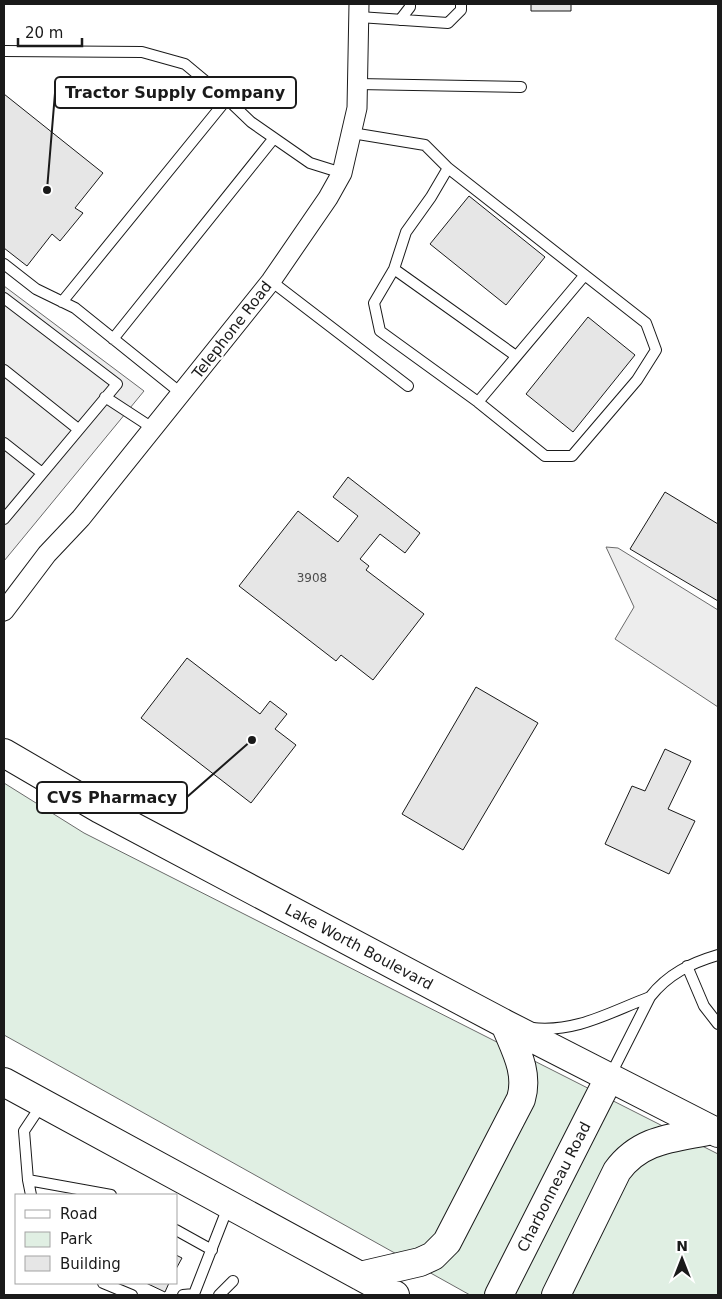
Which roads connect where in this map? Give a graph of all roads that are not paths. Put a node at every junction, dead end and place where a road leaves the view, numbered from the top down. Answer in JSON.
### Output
{"nodes":[{"id":1,"x":410,"y":4,"type":"edge"},
{"id":2,"x":460,"y":4,"type":"edge"},
{"id":3,"x":359,"y":11,"type":"edge"},
{"id":4,"x":400,"y":20,"type":"junction"},
{"id":5,"x":4,"y":51,"type":"edge"},
{"id":6,"x":358,"y":84,"type":"junction"},
{"id":7,"x":522,"y":87,"type":"dead end"},
{"id":8,"x":227,"y":99,"type":"junction"},
{"id":9,"x":352,"y":133,"type":"junction"},
{"id":10,"x":274,"y":138,"type":"junction"},
{"id":11,"x":448,"y":168,"type":"junction"},
{"id":12,"x":342,"y":173,"type":"junction"},
{"id":13,"x":4,"y":264,"type":"edge"},
{"id":14,"x":394,"y":268,"type":"junction"},
{"id":15,"x":584,"y":276,"type":"junction"},
{"id":16,"x":272,"y":281,"type":"junction"},
{"id":17,"x":4,"y":298,"type":"edge"},
{"id":18,"x":62,"y":302,"type":"junction"},
{"id":19,"x":113,"y":340,"type":"junction"},
{"id":20,"x":516,"y":356,"type":"junction"},
{"id":21,"x":4,"y":370,"type":"edge"},
{"id":22,"x":408,"y":386,"type":"dead end"},
{"id":23,"x":182,"y":394,"type":"junction"},
{"id":24,"x":105,"y":397,"type":"junction"},
{"id":25,"x":478,"y":402,"type":"junction"},
{"id":26,"x":78,"y":429,"type":"junction"},
{"id":27,"x":154,"y":429,"type":"junction"},
{"id":28,"x":4,"y":443,"type":"edge"},
{"id":29,"x":42,"y":473,"type":"junction"},
{"id":30,"x":4,"y":519,"type":"edge"},
{"id":31,"x":4,"y":612,"type":"edge"},
{"id":32,"x":4,"y":752,"type":"edge"},
{"id":33,"x":718,"y":954,"type":"edge"},
{"id":34,"x":687,"y":966,"type":"junction"},
{"id":35,"x":650,"y":997,"type":"junction"},
{"id":36,"x":505,"y":1024,"type":"junction"},
{"id":37,"x":718,"y":1024,"type":"edge"},
{"id":38,"x":609,"y":1078,"type":"junction"},
{"id":39,"x":4,"y":1082,"type":"edge"},
{"id":40,"x":43,"y":1103,"type":"junction"},
{"id":41,"x":715,"y":1132,"type":"edge"},
{"id":42,"x":28,"y":1180,"type":"junction"},
{"id":43,"x":86,"y":1193,"type":"edge"},
{"id":44,"x":31,"y":1194,"type":"edge"},
{"id":45,"x":98,"y":1194,"type":"edge"},
{"id":46,"x":229,"y":1206,"type":"junction"},
{"id":47,"x":178,"y":1231,"type":"edge"},
{"id":48,"x":212,"y":1250,"type":"junction"},
{"id":49,"x":360,"y":1276,"type":"junction"},
{"id":50,"x":233,"y":1281,"type":"dead end"},
{"id":51,"x":105,"y":1284,"type":"edge"},
{"id":52,"x":132,"y":1295,"type":"edge"},
{"id":53,"x":183,"y":1295,"type":"edge"},
{"id":54,"x":219,"y":1295,"type":"edge"},
{"id":55,"x":395,"y":1295,"type":"edge"},
{"id":56,"x":499,"y":1295,"type":"edge"},
{"id":57,"x":556,"y":1295,"type":"edge"}],
"edges":[{"from":1,"to":4,"type":"lane"},
{"from":2,"to":4,"type":"lane"},
{"from":3,"to":4,"type":"lane"},
{"from":3,"to":6,"type":"street","name":"Telephone Road"},
{"from":5,"to":8,"type":"lane"},
{"from":6,"to":7,"type":"lane"},
{"from":6,"to":9,"type":"street","name":"Telephone Road"},
{"from":8,"to":10,"type":"lane"},
{"from":8,"to":18,"type":"lane"},
{"from":9,"to":11,"type":"lane"},
{"from":9,"to":12,"type":"street","name":"Telephone Road"},
{"from":10,"to":12,"type":"lane"},
{"from":10,"to":19,"type":"lane"},
{"from":11,"to":14,"type":"lane"},
{"from":11,"to":15,"type":"lane"},
{"from":12,"to":16,"type":"street","name":"Telephone Road"},
{"from":13,"to":18,"type":"lane"},
{"from":14,"to":20,"type":"lane"},
{"from":14,"to":25,"type":"lane"},
{"from":15,"to":20,"type":"lane"},
{"from":15,"to":25,"type":"lane"},
{"from":16,"to":22,"type":"lane"},
{"from":16,"to":23,"type":"street","name":"Telephone Road"},
{"from":17,"to":24,"type":"lane"},
{"from":18,"to":19,"type":"lane"},
{"from":19,"to":23,"type":"lane"},
{"from":20,"to":25,"type":"lane"},
{"from":21,"to":26,"type":"lane"},
{"from":23,"to":27,"type":"street","name":"Telephone Road"},
{"from":24,"to":26,"type":"lane"},
{"from":24,"to":27,"type":"lane"},
{"from":26,"to":29,"type":"lane"},
{"from":27,"to":31,"type":"street","name":"Telephone Road"},
{"from":28,"to":29,"type":"lane"},
{"from":29,"to":30,"type":"lane"},
{"from":32,"to":36,"type":"main road","name":"Lake Worth Boulevard"},
{"from":33,"to":34,"type":"lane"},
{"from":34,"to":35,"type":"lane"},
{"from":34,"to":37,"type":"lane"},
{"from":35,"to":36,"type":"lane"},
{"from":35,"to":38,"type":"lane"},
{"from":36,"to":38,"type":"main road","name":"Lake Worth Boulevard"},
{"from":36,"to":49,"type":"main road"},
{"from":38,"to":41,"type":"main road","name":"Lake Worth Boulevard"},
{"from":38,"to":56,"type":"main road","name":"Charbonneau Road"},
{"from":39,"to":40,"type":"main road"},
{"from":40,"to":42,"type":"lane"},
{"from":40,"to":46,"type":"main road"},
{"from":41,"to":57,"type":"main road"},
{"from":42,"to":43,"type":"lane"},
{"from":42,"to":44,"type":"lane"},
{"from":43,"to":45,"type":"lane"},
{"from":46,"to":48,"type":"lane"},
{"from":46,"to":49,"type":"main road"},
{"from":47,"to":48,"type":"lane"},
{"from":48,"to":53,"type":"lane"},
{"from":49,"to":55,"type":"main road"},
{"from":50,"to":54,"type":"lane"},
{"from":51,"to":52,"type":"lane"}]}
